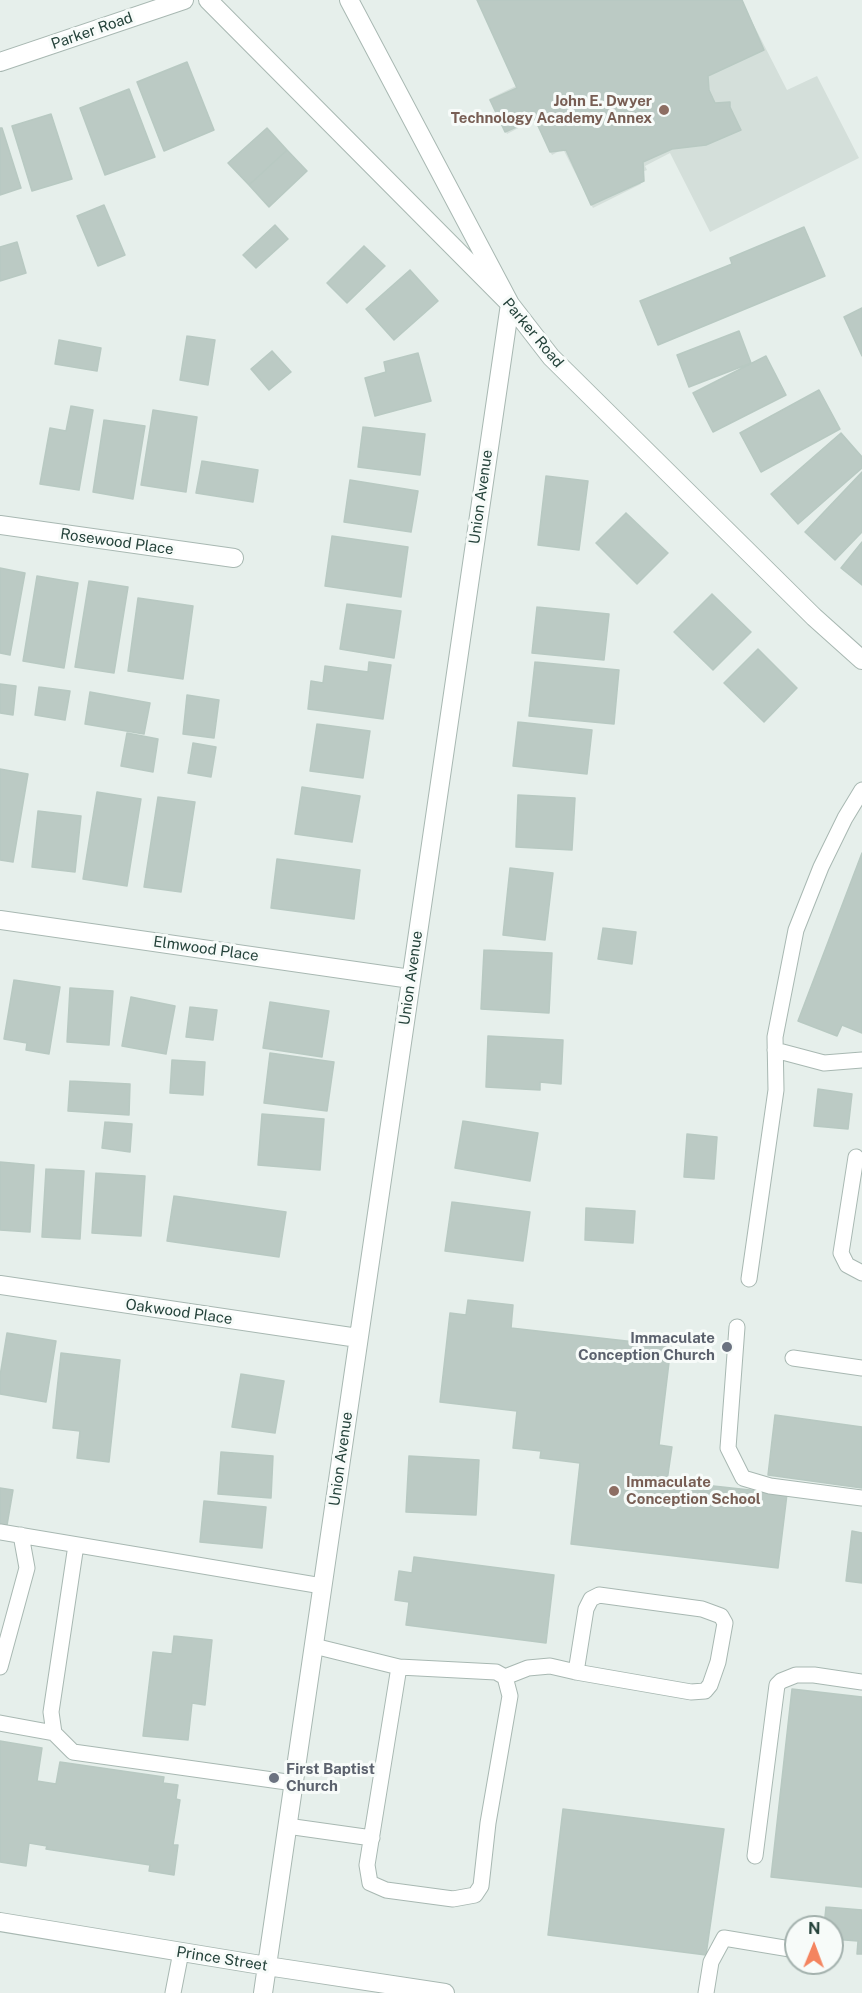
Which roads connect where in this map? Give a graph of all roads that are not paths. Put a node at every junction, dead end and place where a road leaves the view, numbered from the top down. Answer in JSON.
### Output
{"nodes":[{"id":1,"x":184,"y":0,"type":"edge"},
{"id":2,"x":208,"y":0,"type":"edge"},
{"id":3,"x":349,"y":0,"type":"edge"},
{"id":4,"x":0,"y":62,"type":"edge"},
{"id":5,"x":510,"y":304,"type":"junction"},
{"id":6,"x":0,"y":525,"type":"edge"},
{"id":7,"x":234,"y":558,"type":"dead end"},
{"id":8,"x":862,"y":660,"type":"edge"},
{"id":9,"x":862,"y":790,"type":"edge"},
{"id":10,"x":0,"y":920,"type":"edge"},
{"id":11,"x":411,"y":979,"type":"junction"},
{"id":12,"x":776,"y":1050,"type":"junction"},
{"id":13,"x":862,"y":1060,"type":"edge"},
{"id":14,"x":856,"y":1157,"type":"dead end"},
{"id":15,"x":862,"y":1273,"type":"edge"},
{"id":16,"x":749,"y":1279,"type":"dead end"},
{"id":17,"x":0,"y":1285,"type":"edge"},
{"id":18,"x":737,"y":1327,"type":"dead end"},
{"id":19,"x":358,"y":1338,"type":"junction"},
{"id":20,"x":793,"y":1358,"type":"dead end"},
{"id":21,"x":862,"y":1368,"type":"edge"},
{"id":22,"x":862,"y":1498,"type":"edge"},
{"id":23,"x":0,"y":1532,"type":"edge"},
{"id":24,"x":21,"y":1535,"type":"junction"},
{"id":25,"x":76,"y":1545,"type":"junction"},
{"id":26,"x":322,"y":1586,"type":"junction"},
{"id":27,"x":314,"y":1646,"type":"junction"},
{"id":28,"x":0,"y":1667,"type":"edge"},
{"id":29,"x":399,"y":1667,"type":"junction"},
{"id":30,"x":576,"y":1672,"type":"junction"},
{"id":31,"x":505,"y":1677,"type":"junction"},
{"id":32,"x":862,"y":1682,"type":"edge"},
{"id":33,"x":0,"y":1723,"type":"edge"},
{"id":34,"x":54,"y":1733,"type":"junction"},
{"id":35,"x":294,"y":1783,"type":"junction"},
{"id":36,"x":287,"y":1826,"type":"junction"},
{"id":37,"x":372,"y":1838,"type":"junction"},
{"id":38,"x":754,"y":1856,"type":"dead end"},
{"id":39,"x":0,"y":1922,"type":"edge"},
{"id":40,"x":784,"y":1948,"type":"edge"},
{"id":41,"x":180,"y":1952,"type":"junction"},
{"id":42,"x":267,"y":1966,"type":"junction"},
{"id":43,"x":173,"y":1993,"type":"edge"},
{"id":44,"x":263,"y":1993,"type":"edge"},
{"id":45,"x":445,"y":1993,"type":"edge"},
{"id":46,"x":706,"y":1993,"type":"edge"}],
"edges":[{"from":1,"to":4,"type":"street","name":"Parker Road"},
{"from":2,"to":5,"type":"street","name":"Parker Road"},
{"from":3,"to":5,"type":"street"},
{"from":5,"to":8,"type":"street","name":"Parker Road"},
{"from":5,"to":11,"type":"street","name":"Union Avenue"},
{"from":6,"to":7,"type":"street","name":"Rosewood Place"},
{"from":9,"to":12,"type":"lane"},
{"from":10,"to":11,"type":"street","name":"Elmwood Place"},
{"from":11,"to":19,"type":"street","name":"Union Avenue"},
{"from":12,"to":13,"type":"lane"},
{"from":12,"to":16,"type":"lane"},
{"from":14,"to":15,"type":"lane"},
{"from":17,"to":19,"type":"street","name":"Oakwood Place"},
{"from":18,"to":22,"type":"lane"},
{"from":19,"to":26,"type":"street","name":"Union Avenue"},
{"from":20,"to":21,"type":"lane"},
{"from":23,"to":24,"type":"lane"},
{"from":24,"to":25,"type":"lane"},
{"from":24,"to":28,"type":"lane"},
{"from":25,"to":26,"type":"lane"},
{"from":25,"to":34,"type":"lane"},
{"from":26,"to":27,"type":"street","name":"Union Avenue"},
{"from":27,"to":29,"type":"lane"},
{"from":27,"to":35,"type":"street","name":"Union Avenue"},
{"from":29,"to":31,"type":"lane"},
{"from":29,"to":37,"type":"lane"},
{"from":30,"to":30,"type":"lane"},
{"from":30,"to":31,"type":"lane"},
{"from":31,"to":37,"type":"lane"},
{"from":32,"to":38,"type":"lane"},
{"from":33,"to":34,"type":"lane"},
{"from":34,"to":35,"type":"lane"},
{"from":35,"to":36,"type":"street","name":"Union Avenue"},
{"from":36,"to":37,"type":"lane"},
{"from":36,"to":42,"type":"street","name":"Union Avenue"},
{"from":39,"to":41,"type":"street","name":"Prince Street"},
{"from":40,"to":46,"type":"lane"},
{"from":41,"to":42,"type":"street","name":"Prince Street"},
{"from":41,"to":43,"type":"lane"},
{"from":42,"to":44,"type":"street","name":"Union Avenue"},
{"from":42,"to":45,"type":"street","name":"Prince Street"}]}
